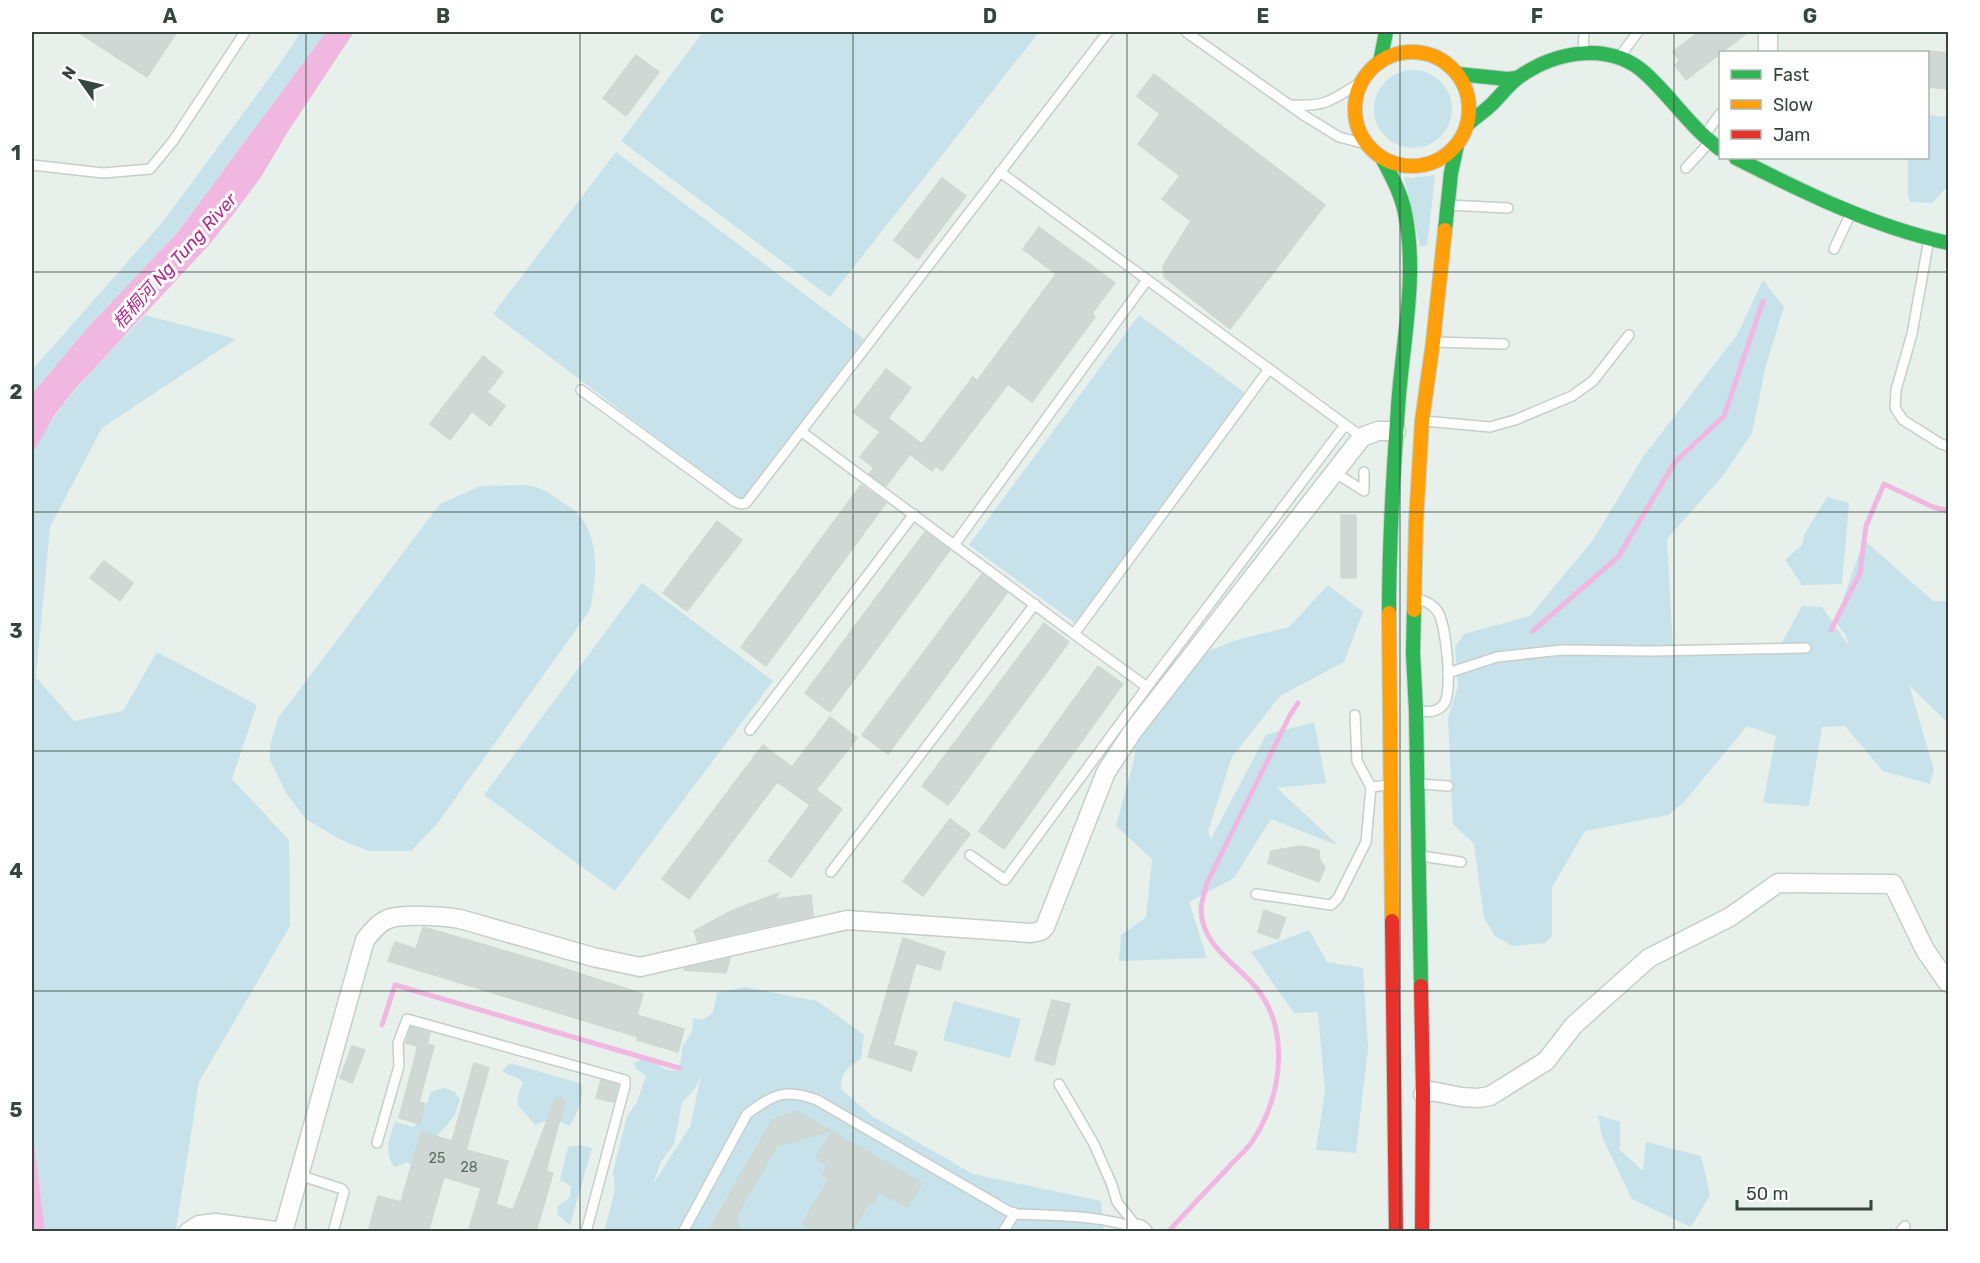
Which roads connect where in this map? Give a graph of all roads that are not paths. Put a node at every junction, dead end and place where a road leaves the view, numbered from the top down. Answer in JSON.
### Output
{"nodes":[{"id":1,"x":245,"y":32,"type":"edge"},
{"id":2,"x":1108,"y":32,"type":"edge"},
{"id":3,"x":1186,"y":32,"type":"edge"},
{"id":4,"x":1386,"y":32,"type":"edge"},
{"id":5,"x":1584,"y":32,"type":"edge"},
{"id":6,"x":1638,"y":32,"type":"edge"},
{"id":7,"x":1768,"y":32,"type":"edge"},
{"id":8,"x":1426,"y":39,"type":"dead end"},
{"id":9,"x":1768,"y":51,"type":"edge"},
{"id":10,"x":1583,"y":52,"type":"junction"},
{"id":11,"x":1433,"y":55,"type":"junction"},
{"id":12,"x":1620,"y":56,"type":"junction"},
{"id":13,"x":1380,"y":62,"type":"junction"},
{"id":14,"x":1458,"y":74,"type":"junction"},
{"id":15,"x":1517,"y":78,"type":"junction"},
{"id":16,"x":1361,"y":82,"type":"junction"},
{"id":17,"x":1290,"y":105,"type":"junction"},
{"id":18,"x":1719,"y":117,"type":"edge"},
{"id":19,"x":1468,"y":124,"type":"junction"},
{"id":20,"x":1711,"y":142,"type":"edge"},
{"id":21,"x":1366,"y":144,"type":"junction"},
{"id":22,"x":1457,"y":145,"type":"junction"},
{"id":23,"x":1382,"y":158,"type":"junction"},
{"id":24,"x":1740,"y":159,"type":"edge"},
{"id":25,"x":32,"y":165,"type":"edge"},
{"id":26,"x":1768,"y":166,"type":"edge"},
{"id":27,"x":1686,"y":168,"type":"dead end"},
{"id":28,"x":1000,"y":172,"type":"junction"},
{"id":29,"x":1447,"y":205,"type":"junction"},
{"id":30,"x":1508,"y":208,"type":"dead end"},
{"id":31,"x":1851,"y":212,"type":"junction"},
{"id":32,"x":1929,"y":239,"type":"junction"},
{"id":33,"x":1948,"y":243,"type":"edge"},
{"id":34,"x":1834,"y":249,"type":"dead end"},
{"id":35,"x":1147,"y":280,"type":"junction"},
{"id":36,"x":1629,"y":335,"type":"dead end"},
{"id":37,"x":1433,"y":342,"type":"junction"},
{"id":38,"x":1504,"y":344,"type":"dead end"},
{"id":39,"x":1269,"y":369,"type":"junction"},
{"id":40,"x":581,"y":390,"type":"dead end"},
{"id":41,"x":1422,"y":420,"type":"junction"},
{"id":42,"x":1345,"y":425,"type":"junction"},
{"id":43,"x":1396,"y":431,"type":"junction"},
{"id":44,"x":802,"y":432,"type":"junction"},
{"id":45,"x":1362,"y":437,"type":"junction"},
{"id":46,"x":1948,"y":447,"type":"edge"},
{"id":47,"x":1335,"y":472,"type":"junction"},
{"id":48,"x":1364,"y":472,"type":"dead end"},
{"id":49,"x":1364,"y":492,"type":"junction"},
{"id":50,"x":1363,"y":503,"type":"dead end"},
{"id":51,"x":914,"y":514,"type":"junction"},
{"id":52,"x":954,"y":545,"type":"junction"},
{"id":53,"x":1414,"y":597,"type":"junction"},
{"id":54,"x":1035,"y":604,"type":"junction"},
{"id":55,"x":1074,"y":634,"type":"junction"},
{"id":56,"x":1806,"y":648,"type":"dead end"},
{"id":57,"x":1448,"y":673,"type":"junction"},
{"id":58,"x":1147,"y":687,"type":"junction"},
{"id":59,"x":1416,"y":711,"type":"junction"},
{"id":60,"x":1355,"y":715,"type":"dead end"},
{"id":61,"x":750,"y":730,"type":"dead end"},
{"id":62,"x":1417,"y":784,"type":"junction"},
{"id":63,"x":1390,"y":785,"type":"junction"},
{"id":64,"x":1448,"y":786,"type":"dead end"},
{"id":65,"x":1371,"y":787,"type":"junction"},
{"id":66,"x":969,"y":855,"type":"dead end"},
{"id":67,"x":1418,"y":855,"type":"junction"},
{"id":68,"x":1461,"y":862,"type":"dead end"},
{"id":69,"x":831,"y":872,"type":"dead end"},
{"id":70,"x":1256,"y":894,"type":"dead end"},
{"id":71,"x":1948,"y":983,"type":"edge"},
{"id":72,"x":1059,"y":1084,"type":"dead end"},
{"id":73,"x":1423,"y":1094,"type":"junction"},
{"id":74,"x":377,"y":1143,"type":"dead end"},
{"id":75,"x":299,"y":1175,"type":"junction"},
{"id":76,"x":1015,"y":1213,"type":"junction"},
{"id":77,"x":1141,"y":1230,"type":"edge"},
{"id":78,"x":188,"y":1232,"type":"edge"},
{"id":79,"x":333,"y":1232,"type":"edge"},
{"id":80,"x":586,"y":1232,"type":"edge"},
{"id":81,"x":683,"y":1232,"type":"edge"},
{"id":82,"x":1003,"y":1232,"type":"edge"},
{"id":83,"x":1396,"y":1232,"type":"edge"},
{"id":84,"x":1422,"y":1232,"type":"edge"}],
"edges":[{"from":1,"to":25,"type":"lane"},
{"from":2,"to":28,"type":"lane"},
{"from":3,"to":17,"type":"lane"},
{"from":4,"to":13,"type":"main road"},
{"from":5,"to":10,"type":"lane"},
{"from":6,"to":12,"type":"lane"},
{"from":7,"to":9,"type":"street"},
{"from":8,"to":11,"type":"main road"},
{"from":10,"to":12,"type":"main road"},
{"from":10,"to":15,"type":"main road"},
{"from":11,"to":13,"type":"main road"},
{"from":11,"to":14,"type":"main road"},
{"from":12,"to":20,"type":"main road"},
{"from":13,"to":16,"type":"main road"},
{"from":14,"to":15,"type":"main road"},
{"from":14,"to":19,"type":"main road"},
{"from":15,"to":19,"type":"main road"},
{"from":16,"to":17,"type":"lane"},
{"from":16,"to":21,"type":"main road"},
{"from":17,"to":21,"type":"lane"},
{"from":18,"to":20,"type":"lane"},
{"from":19,"to":22,"type":"main road"},
{"from":20,"to":27,"type":"lane"},
{"from":21,"to":23,"type":"main road"},
{"from":22,"to":23,"type":"main road"},
{"from":22,"to":29,"type":"main road"},
{"from":23,"to":43,"type":"main road"},
{"from":24,"to":26,"type":"main road"},
{"from":26,"to":31,"type":"main road"},
{"from":28,"to":35,"type":"lane"},
{"from":28,"to":44,"type":"lane"},
{"from":29,"to":30,"type":"lane"},
{"from":29,"to":37,"type":"main road"},
{"from":31,"to":32,"type":"main road"},
{"from":31,"to":34,"type":"lane"},
{"from":32,"to":33,"type":"main road"},
{"from":32,"to":46,"type":"lane"},
{"from":35,"to":39,"type":"lane"},
{"from":35,"to":52,"type":"lane"},
{"from":36,"to":41,"type":"lane"},
{"from":37,"to":38,"type":"lane"},
{"from":37,"to":41,"type":"main road"},
{"from":39,"to":42,"type":"lane"},
{"from":39,"to":55,"type":"lane"},
{"from":40,"to":44,"type":"lane"},
{"from":41,"to":53,"type":"main road"},
{"from":42,"to":45,"type":"lane"},
{"from":42,"to":58,"type":"lane"},
{"from":43,"to":45,"type":"street"},
{"from":43,"to":63,"type":"main road"},
{"from":44,"to":51,"type":"lane"},
{"from":45,"to":47,"type":"street"},
{"from":47,"to":49,"type":"lane"},
{"from":47,"to":75,"type":"street"},
{"from":48,"to":49,"type":"lane"},
{"from":49,"to":50,"type":"lane"},
{"from":51,"to":52,"type":"lane"},
{"from":51,"to":61,"type":"lane"},
{"from":52,"to":54,"type":"lane"},
{"from":53,"to":57,"type":"lane"},
{"from":53,"to":59,"type":"main road"},
{"from":54,"to":55,"type":"lane"},
{"from":54,"to":69,"type":"lane"},
{"from":55,"to":58,"type":"lane"},
{"from":56,"to":57,"type":"lane"},
{"from":57,"to":59,"type":"lane"},
{"from":58,"to":66,"type":"lane"},
{"from":59,"to":62,"type":"main road"},
{"from":60,"to":65,"type":"lane"},
{"from":62,"to":64,"type":"lane"},
{"from":62,"to":67,"type":"main road"},
{"from":63,"to":65,"type":"lane"},
{"from":63,"to":83,"type":"main road"},
{"from":65,"to":70,"type":"lane"},
{"from":67,"to":68,"type":"lane"},
{"from":67,"to":73,"type":"main road"},
{"from":71,"to":73,"type":"street"},
{"from":72,"to":77,"type":"lane"},
{"from":73,"to":84,"type":"main road"},
{"from":74,"to":80,"type":"lane"},
{"from":75,"to":78,"type":"street"},
{"from":75,"to":79,"type":"lane"},
{"from":76,"to":77,"type":"lane"},
{"from":76,"to":81,"type":"lane"},
{"from":76,"to":82,"type":"lane"}]}
